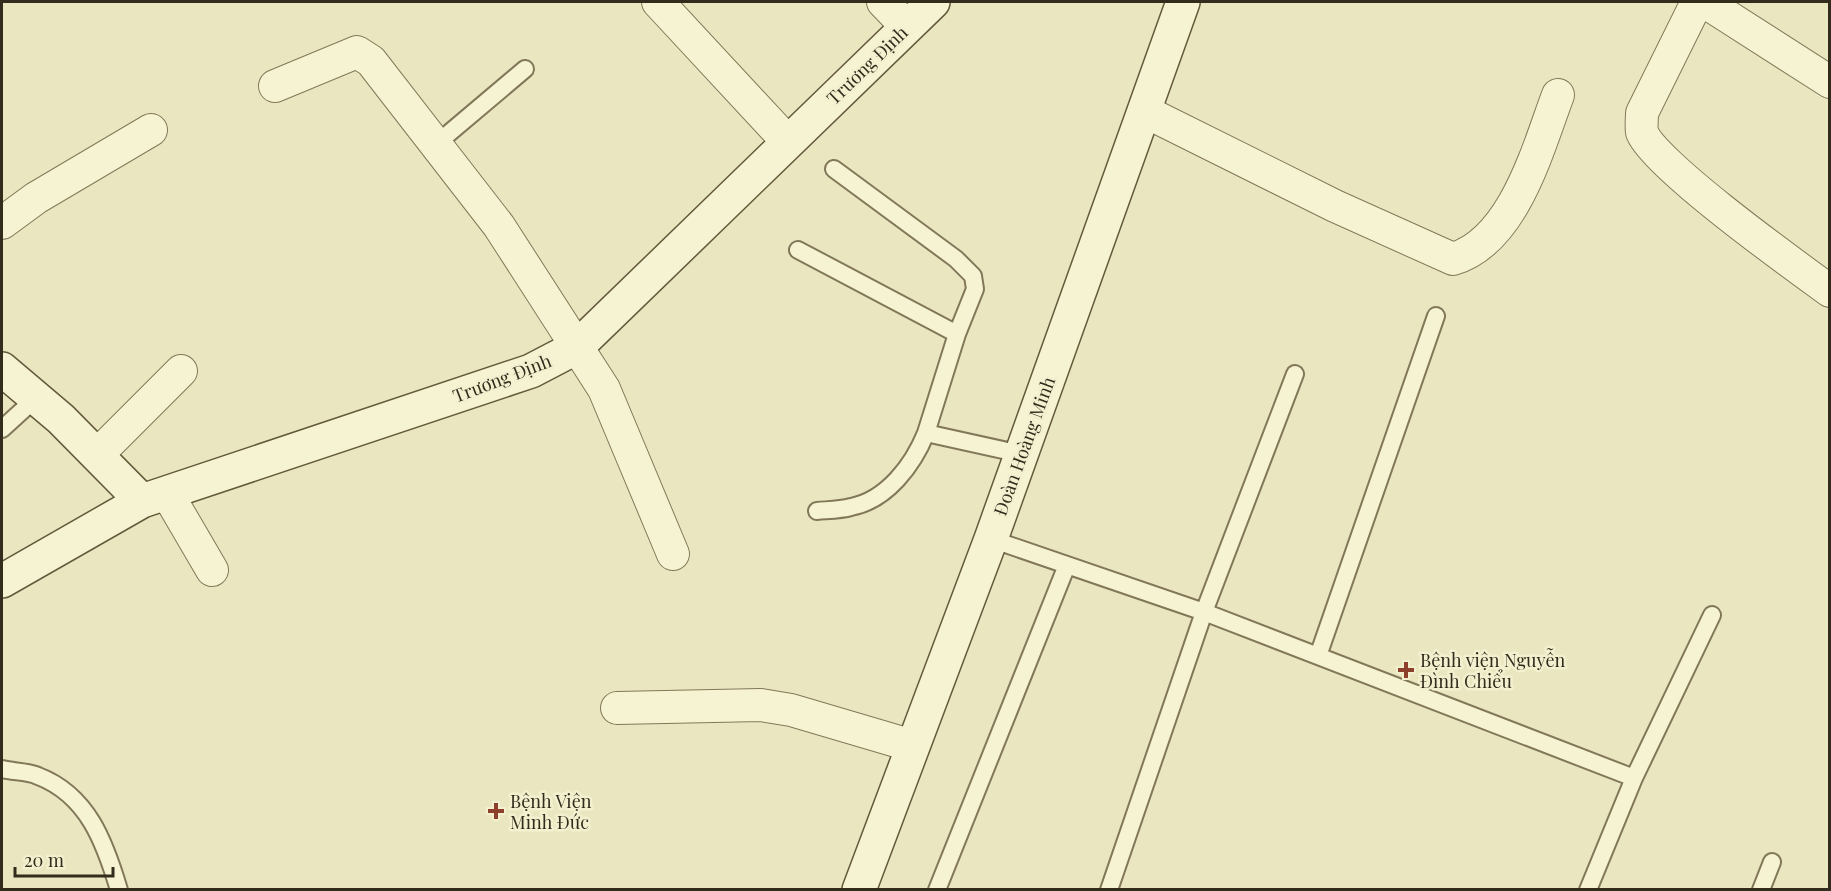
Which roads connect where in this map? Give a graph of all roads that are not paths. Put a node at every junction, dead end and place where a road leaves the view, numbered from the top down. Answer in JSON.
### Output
{"nodes":[{"id":1,"x":658,"y":2,"type":"edge"},
{"id":2,"x":883,"y":2,"type":"edge"},
{"id":3,"x":933,"y":2,"type":"edge"},
{"id":4,"x":1183,"y":2,"type":"edge"},
{"id":5,"x":1697,"y":2,"type":"edge"},
{"id":6,"x":1705,"y":2,"type":"edge"},
{"id":7,"x":907,"y":27,"type":"junction"},
{"id":8,"x":525,"y":69,"type":"dead end"},
{"id":9,"x":1830,"y":82,"type":"edge"},
{"id":10,"x":275,"y":86,"type":"dead end"},
{"id":11,"x":1558,"y":95,"type":"dead end"},
{"id":12,"x":1144,"y":111,"type":"junction"},
{"id":13,"x":151,"y":130,"type":"dead end"},
{"id":14,"x":788,"y":142,"type":"junction"},
{"id":15,"x":435,"y":145,"type":"junction"},
{"id":16,"x":834,"y":169,"type":"dead end"},
{"id":17,"x":2,"y":223,"type":"edge"},
{"id":18,"x":798,"y":250,"type":"dead end"},
{"id":19,"x":1830,"y":291,"type":"edge"},
{"id":20,"x":1436,"y":316,"type":"dead end"},
{"id":21,"x":957,"y":334,"type":"junction"},
{"id":22,"x":577,"y":347,"type":"junction"},
{"id":23,"x":2,"y":369,"type":"edge"},
{"id":24,"x":181,"y":371,"type":"dead end"},
{"id":25,"x":1295,"y":374,"type":"dead end"},
{"id":26,"x":36,"y":398,"type":"junction"},
{"id":27,"x":2,"y":429,"type":"edge"},
{"id":28,"x":926,"y":433,"type":"junction"},
{"id":29,"x":1021,"y":454,"type":"junction"},
{"id":30,"x":97,"y":455,"type":"junction"},
{"id":31,"x":155,"y":497,"type":"junction"},
{"id":32,"x":817,"y":511,"type":"dead end"},
{"id":33,"x":990,"y":539,"type":"junction"},
{"id":34,"x":673,"y":554,"type":"dead end"},
{"id":35,"x":1067,"y":565,"type":"junction"},
{"id":36,"x":212,"y":570,"type":"dead end"},
{"id":37,"x":2,"y":580,"type":"edge"},
{"id":38,"x":1204,"y":612,"type":"junction"},
{"id":39,"x":1712,"y":615,"type":"dead end"},
{"id":40,"x":1318,"y":656,"type":"junction"},
{"id":41,"x":617,"y":708,"type":"dead end"},
{"id":42,"x":913,"y":746,"type":"junction"},
{"id":43,"x":2,"y":769,"type":"edge"},
{"id":44,"x":1634,"y":778,"type":"junction"},
{"id":45,"x":1772,"y":862,"type":"dead end"},
{"id":46,"x":119,"y":890,"type":"edge"},
{"id":47,"x":859,"y":890,"type":"edge"},
{"id":48,"x":937,"y":890,"type":"edge"},
{"id":49,"x":1109,"y":890,"type":"edge"},
{"id":50,"x":1588,"y":890,"type":"edge"},
{"id":51,"x":1761,"y":890,"type":"edge"}],
"edges":[{"from":1,"to":14,"type":"street"},
{"from":2,"to":7,"type":"street"},
{"from":3,"to":7,"type":"street","name":"Trương Định"},
{"from":4,"to":12,"type":"street","name":"Đoàn Hoàng Minh"},
{"from":5,"to":19,"type":"street"},
{"from":6,"to":9,"type":"street"},
{"from":7,"to":14,"type":"street","name":"Trương Định"},
{"from":8,"to":15,"type":"lane"},
{"from":10,"to":15,"type":"street"},
{"from":11,"to":12,"type":"street"},
{"from":12,"to":29,"type":"street","name":"Đoàn Hoàng Minh"},
{"from":13,"to":17,"type":"street"},
{"from":14,"to":22,"type":"street","name":"Trương Định"},
{"from":15,"to":22,"type":"street"},
{"from":16,"to":21,"type":"lane"},
{"from":18,"to":21,"type":"lane"},
{"from":20,"to":40,"type":"lane"},
{"from":21,"to":28,"type":"lane"},
{"from":22,"to":31,"type":"street","name":"Trương Định"},
{"from":22,"to":34,"type":"street"},
{"from":23,"to":26,"type":"street"},
{"from":24,"to":30,"type":"street"},
{"from":25,"to":38,"type":"lane"},
{"from":26,"to":27,"type":"lane"},
{"from":26,"to":30,"type":"street"},
{"from":28,"to":29,"type":"lane"},
{"from":28,"to":32,"type":"lane"},
{"from":29,"to":33,"type":"street","name":"Đoàn Hoàng Minh"},
{"from":30,"to":31,"type":"street"},
{"from":31,"to":36,"type":"street"},
{"from":31,"to":37,"type":"street","name":"Trương Định"},
{"from":33,"to":35,"type":"lane"},
{"from":33,"to":42,"type":"street","name":"Đoàn Hoàng Minh"},
{"from":35,"to":38,"type":"lane"},
{"from":35,"to":48,"type":"lane"},
{"from":38,"to":40,"type":"lane"},
{"from":38,"to":49,"type":"lane"},
{"from":39,"to":44,"type":"lane"},
{"from":40,"to":44,"type":"lane"},
{"from":41,"to":42,"type":"street"},
{"from":42,"to":47,"type":"street","name":"Đoàn Hoàng Minh"},
{"from":43,"to":46,"type":"lane"},
{"from":44,"to":50,"type":"lane"},
{"from":45,"to":51,"type":"lane"}]}
